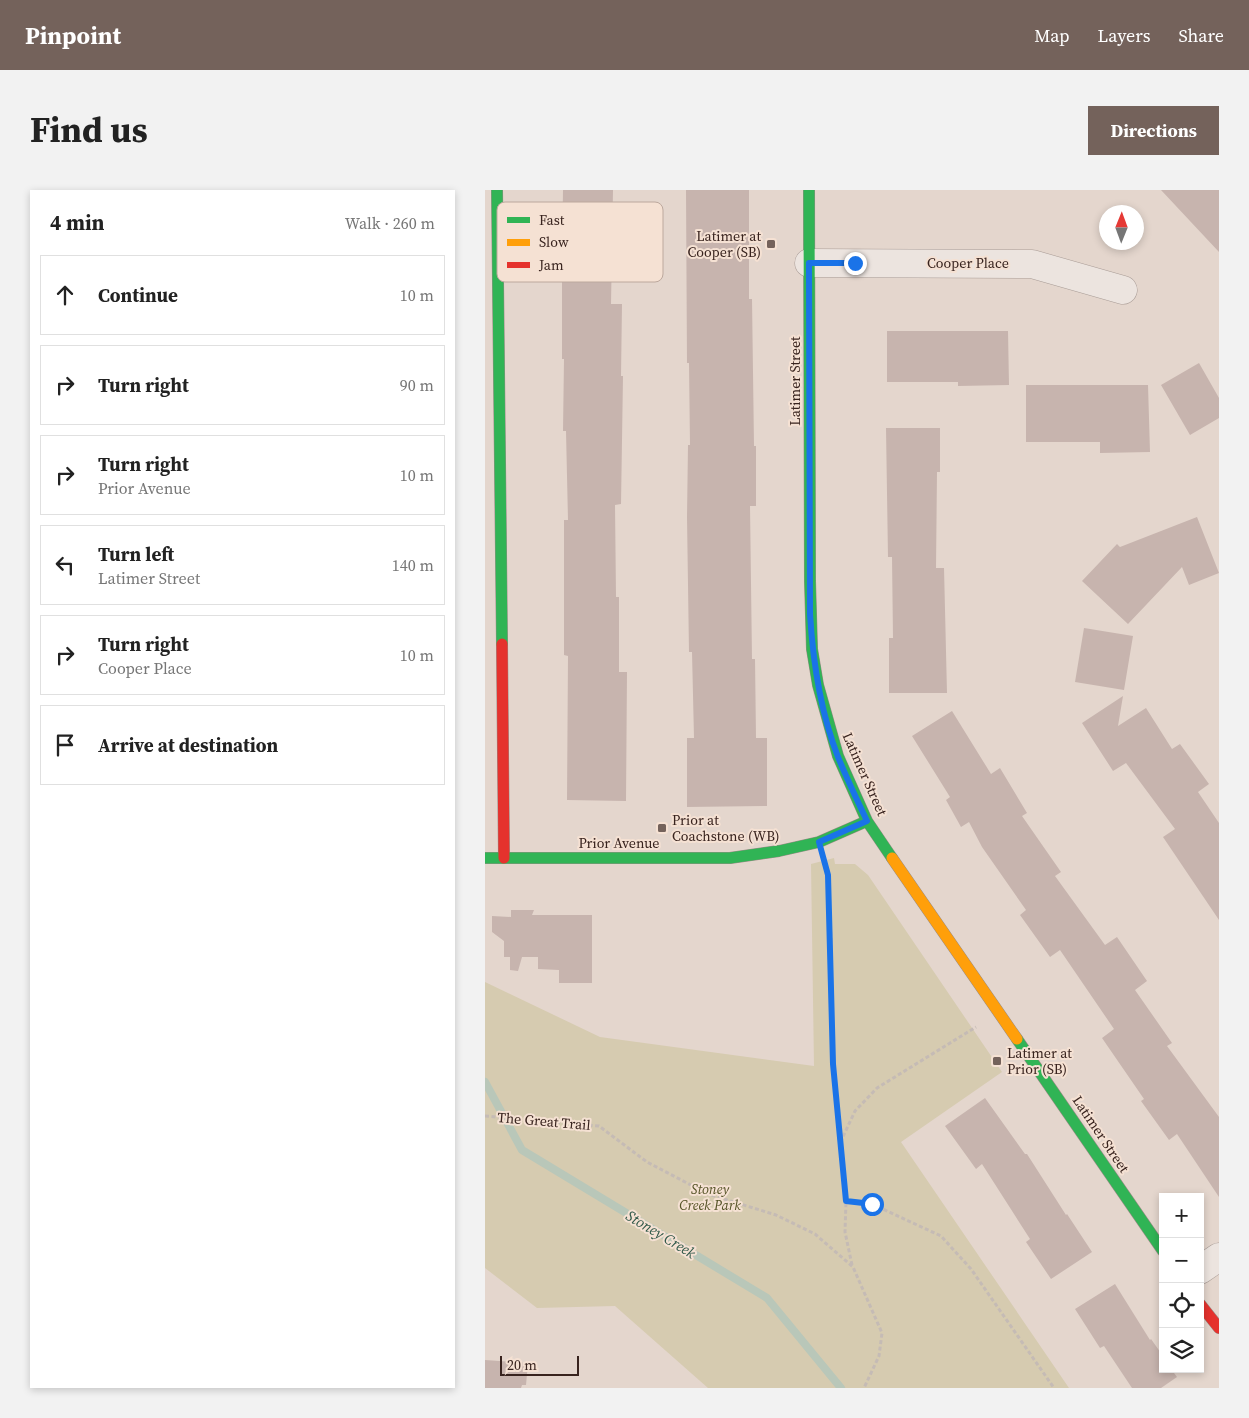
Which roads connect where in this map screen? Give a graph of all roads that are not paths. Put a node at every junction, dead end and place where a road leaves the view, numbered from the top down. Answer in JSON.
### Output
{"nodes":[{"id":1,"x":809,"y":190,"type":"edge"},
{"id":2,"x":809,"y":263,"type":"junction"},
{"id":3,"x":498,"y":282,"type":"edge"},
{"id":4,"x":1123,"y":290,"type":"dead end"},
{"id":5,"x":867,"y":821,"type":"junction"},
{"id":6,"x":485,"y":858,"type":"edge"},
{"id":7,"x":504,"y":858,"type":"junction"},
{"id":8,"x":1159,"y":1245,"type":"edge"},
{"id":9,"x":1219,"y":1257,"type":"edge"},
{"id":10,"x":1204,"y":1267,"type":"edge"},
{"id":11,"x":1204,"y":1309,"type":"edge"},
{"id":12,"x":1219,"y":1328,"type":"edge"}],
"edges":[{"from":1,"to":2,"type":"street","name":"Latimer Street"},
{"from":2,"to":4,"type":"street","name":"Cooper Place"},
{"from":2,"to":5,"type":"street","name":"Latimer Street"},
{"from":3,"to":7,"type":"street"},
{"from":5,"to":7,"type":"street","name":"Prior Avenue"},
{"from":5,"to":8,"type":"street","name":"Latimer Street"},
{"from":6,"to":7,"type":"street","name":"Prior Avenue"},
{"from":9,"to":10,"type":"street"},
{"from":11,"to":12,"type":"street"}]}
